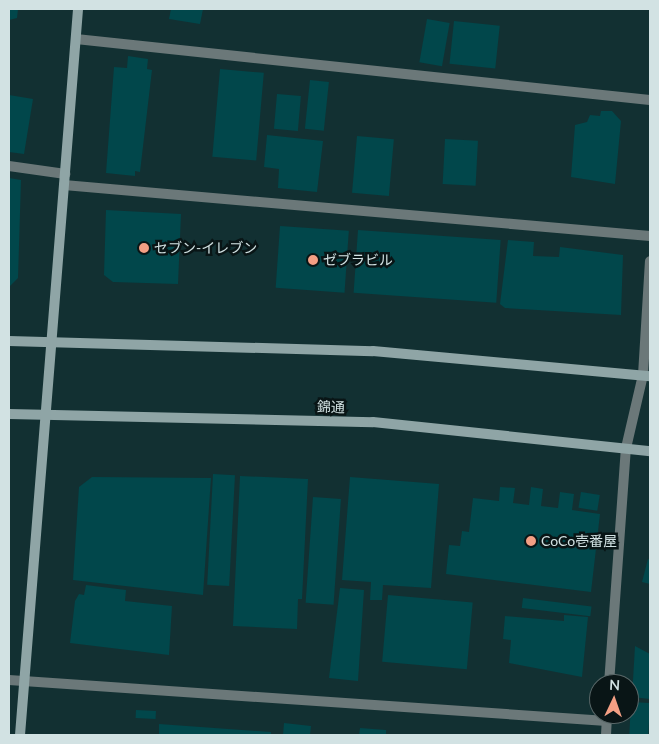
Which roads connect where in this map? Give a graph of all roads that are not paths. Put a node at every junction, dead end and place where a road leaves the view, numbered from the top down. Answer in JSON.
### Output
{"nodes":[{"id":1,"x":78,"y":9,"type":"edge"},
{"id":2,"x":76,"y":39,"type":"junction"},
{"id":3,"x":650,"y":100,"type":"edge"},
{"id":4,"x":9,"y":166,"type":"edge"},
{"id":5,"x":64,"y":180,"type":"junction"},
{"id":6,"x":650,"y":236,"type":"edge"},
{"id":7,"x":650,"y":261,"type":"edge"},
{"id":8,"x":51,"y":339,"type":"junction"},
{"id":9,"x":9,"y":341,"type":"edge"},
{"id":10,"x":647,"y":376,"type":"edge"},
{"id":11,"x":43,"y":412,"type":"junction"},
{"id":12,"x":9,"y":414,"type":"edge"},
{"id":13,"x":626,"y":448,"type":"junction"},
{"id":14,"x":650,"y":451,"type":"edge"},
{"id":15,"x":611,"y":674,"type":"edge"},
{"id":16,"x":9,"y":680,"type":"edge"},
{"id":17,"x":25,"y":681,"type":"junction"},
{"id":18,"x":589,"y":716,"type":"edge"},
{"id":19,"x":20,"y":735,"type":"edge"}],
"edges":[{"from":1,"to":2,"type":"street"},
{"from":2,"to":3,"type":"street"},
{"from":2,"to":5,"type":"street"},
{"from":4,"to":5,"type":"street"},
{"from":5,"to":6,"type":"street"},
{"from":5,"to":8,"type":"street"},
{"from":7,"to":10,"type":"street"},
{"from":8,"to":9,"type":"street"},
{"from":8,"to":10,"type":"street"},
{"from":8,"to":11,"type":"street"},
{"from":10,"to":13,"type":"street"},
{"from":11,"to":12,"type":"street","name":"錦通"},
{"from":11,"to":13,"type":"street","name":"錦通"},
{"from":11,"to":17,"type":"street"},
{"from":13,"to":14,"type":"street","name":"錦通"},
{"from":13,"to":15,"type":"street"},
{"from":16,"to":17,"type":"street"},
{"from":17,"to":18,"type":"street"},
{"from":17,"to":19,"type":"street"}]}
